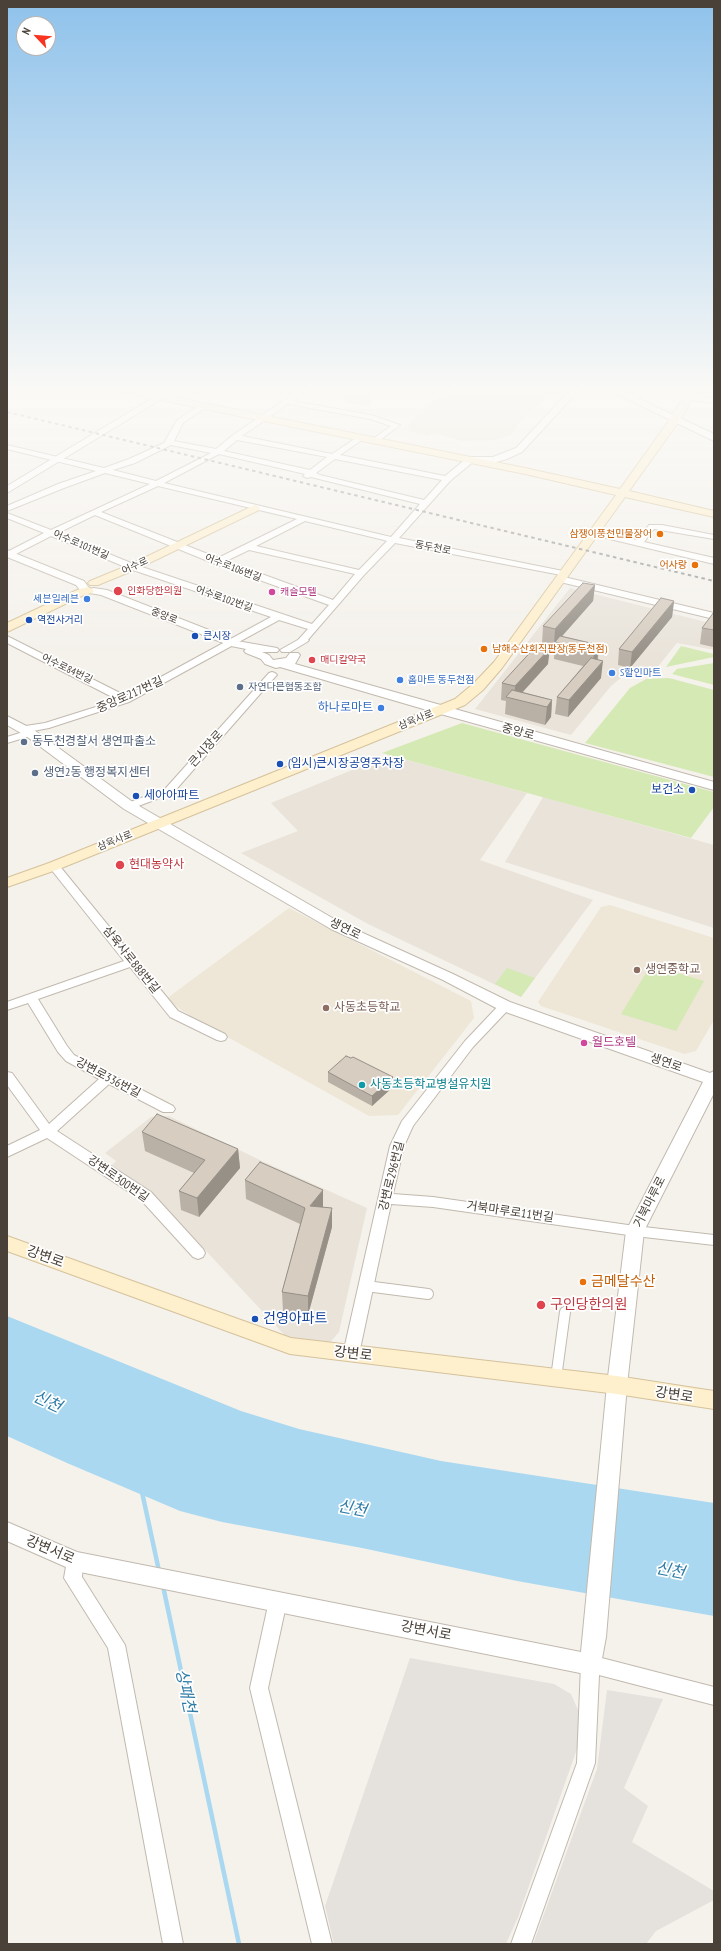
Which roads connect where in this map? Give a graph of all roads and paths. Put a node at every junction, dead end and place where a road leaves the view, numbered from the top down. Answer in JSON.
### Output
{"nodes":[{"id":1,"x":25,"y":479,"type":"edge"},
{"id":2,"x":80,"y":479,"type":"edge"},
{"id":3,"x":138,"y":479,"type":"edge"},
{"id":4,"x":166,"y":479,"type":"edge"},
{"id":5,"x":326,"y":479,"type":"edge"},
{"id":6,"x":447,"y":479,"type":"edge"},
{"id":7,"x":558,"y":479,"type":"edge"},
{"id":8,"x":632,"y":479,"type":"edge"},
{"id":9,"x":157,"y":484,"type":"junction"},
{"id":10,"x":7,"y":490,"type":"edge"},
{"id":11,"x":622,"y":493,"type":"junction"},
{"id":12,"x":426,"y":503,"type":"junction"},
{"id":13,"x":255,"y":508,"type":"junction"},
{"id":14,"x":7,"y":509,"type":"edge"},
{"id":15,"x":93,"y":512,"type":"junction"},
{"id":16,"x":714,"y":514,"type":"edge"},
{"id":17,"x":7,"y":515,"type":"edge"},
{"id":18,"x":302,"y":520,"type":"junction"},
{"id":19,"x":51,"y":532,"type":"junction"},
{"id":20,"x":592,"y":532,"type":"junction"},
{"id":21,"x":714,"y":537,"type":"edge"},
{"id":22,"x":393,"y":540,"type":"junction"},
{"id":23,"x":640,"y":543,"type":"junction"},
{"id":24,"x":176,"y":546,"type":"junction"},
{"id":25,"x":247,"y":547,"type":"junction"},
{"id":26,"x":8,"y":553,"type":"edge"},
{"id":27,"x":714,"y":561,"type":"edge"},
{"id":28,"x":218,"y":562,"type":"junction"},
{"id":29,"x":133,"y":567,"type":"junction"},
{"id":30,"x":361,"y":573,"type":"junction"},
{"id":31,"x":561,"y":576,"type":"junction"},
{"id":32,"x":93,"y":587,"type":"junction"},
{"id":33,"x":335,"y":604,"type":"junction"},
{"id":34,"x":279,"y":616,"type":"junction"},
{"id":35,"x":714,"y":616,"type":"edge"},
{"id":36,"x":7,"y":628,"type":"edge"},
{"id":37,"x":315,"y":628,"type":"junction"},
{"id":38,"x":7,"y":639,"type":"edge"},
{"id":39,"x":303,"y":640,"type":"joint"},
{"id":40,"x":232,"y":643,"type":"junction"},
{"id":41,"x":291,"y":653,"type":"junction"},
{"id":42,"x":274,"y":663,"type":"junction"},
{"id":43,"x":322,"y":675,"type":"junction"},
{"id":44,"x":126,"y":700,"type":"junction"},
{"id":45,"x":441,"y":710,"type":"junction"},
{"id":46,"x":7,"y":720,"type":"edge"},
{"id":47,"x":26,"y":731,"type":"junction"},
{"id":48,"x":7,"y":740,"type":"edge"},
{"id":49,"x":714,"y":786,"type":"edge"},
{"id":50,"x":129,"y":806,"type":"junction"},
{"id":51,"x":158,"y":824,"type":"junction"},
{"id":52,"x":54,"y":866,"type":"junction"},
{"id":53,"x":7,"y":883,"type":"edge"},
{"id":54,"x":132,"y":962,"type":"junction"},
{"id":55,"x":31,"y":997,"type":"junction"},
{"id":56,"x":7,"y":1006,"type":"edge"},
{"id":57,"x":505,"y":1006,"type":"junction"},
{"id":58,"x":221,"y":1037,"type":"dead end"},
{"id":59,"x":7,"y":1076,"type":"edge"},
{"id":60,"x":108,"y":1078,"type":"junction"},
{"id":61,"x":714,"y":1079,"type":"edge"},
{"id":62,"x":168,"y":1110,"type":"dead end"},
{"id":63,"x":48,"y":1132,"type":"junction"},
{"id":64,"x":7,"y":1152,"type":"edge"},
{"id":65,"x":386,"y":1199,"type":"junction"},
{"id":66,"x":635,"y":1231,"type":"junction"},
{"id":67,"x":714,"y":1240,"type":"edge"},
{"id":68,"x":7,"y":1243,"type":"edge"},
{"id":69,"x":198,"y":1253,"type":"dead end"},
{"id":70,"x":366,"y":1286,"type":"junction"},
{"id":71,"x":428,"y":1294,"type":"dead end"},
{"id":72,"x":565,"y":1312,"type":"dead end"},
{"id":73,"x":351,"y":1354,"type":"junction"},
{"id":74,"x":556,"y":1378,"type":"junction"},
{"id":75,"x":617,"y":1385,"type":"junction"},
{"id":76,"x":714,"y":1400,"type":"edge"},
{"id":77,"x":7,"y":1531,"type":"edge"},
{"id":78,"x":85,"y":1563,"type":"junction"},
{"id":79,"x":270,"y":1600,"type":"junction"},
{"id":80,"x":590,"y":1664,"type":"junction"},
{"id":81,"x":714,"y":1696,"type":"edge"},
{"id":82,"x":172,"y":1944,"type":"edge"},
{"id":83,"x":322,"y":1944,"type":"edge"},
{"id":84,"x":521,"y":1944,"type":"edge"}],
"edges":[{"from":1,"to":10,"type":"street"},
{"from":2,"to":14,"type":"street"},
{"from":3,"to":9,"type":"street","name":"동두천로"},
{"from":4,"to":9,"type":"street"},
{"from":5,"to":12,"type":"street"},
{"from":6,"to":12,"type":"street"},
{"from":7,"to":11,"type":"main road"},
{"from":8,"to":11,"type":"main road","name":"삼육사로"},
{"from":9,"to":13,"type":"street","name":"동두천로"},
{"from":9,"to":15,"type":"street"},
{"from":11,"to":16,"type":"main road"},
{"from":11,"to":20,"type":"main road","name":"삼육사로"},
{"from":12,"to":22,"type":"street"},
{"from":13,"to":18,"type":"street","name":"동두천로"},
{"from":13,"to":24,"type":"main road","name":"어수로"},
{"from":15,"to":19,"type":"street"},
{"from":15,"to":24,"type":"street"},
{"from":17,"to":19,"type":"street","name":"어수로101번길"},
{"from":18,"to":22,"type":"street","name":"동두천로"},
{"from":18,"to":25,"type":"street"},
{"from":19,"to":26,"type":"street"},
{"from":19,"to":29,"type":"street","name":"어수로101번길"},
{"from":20,"to":23,"type":"street"},
{"from":20,"to":31,"type":"main road","name":"삼육사로"},
{"from":21,"to":23,"type":"street"},
{"from":22,"to":30,"type":"street"},
{"from":22,"to":31,"type":"street","name":"동두천로"},
{"from":23,"to":27,"type":"street"},
{"from":24,"to":28,"type":"street","name":"어수로106번길"},
{"from":24,"to":29,"type":"main road","name":"어수로"},
{"from":25,"to":28,"type":"street"},
{"from":25,"to":30,"type":"street"},
{"from":26,"to":32,"type":"street","name":"중앙로"},
{"from":28,"to":33,"type":"street","name":"어수로106번길"},
{"from":29,"to":32,"type":"main road","name":"어수로"},
{"from":29,"to":34,"type":"street","name":"어수로102번길"},
{"from":30,"to":33,"type":"street"},
{"from":31,"to":35,"type":"street","name":"동두천로"},
{"from":31,"to":45,"type":"main road","name":"삼육사로"},
{"from":32,"to":36,"type":"main road","name":"어수로"},
{"from":32,"to":40,"type":"street","name":"중앙로"},
{"from":33,"to":37,"type":"street"},
{"from":34,"to":37,"type":"street","name":"어수로102번길"},
{"from":34,"to":40,"type":"street"},
{"from":37,"to":39,"type":"street"},
{"from":38,"to":44,"type":"street","name":"어수로84번길"},
{"from":39,"to":41,"type":"street"},
{"from":40,"to":42,"type":"street","name":"중앙로"},
{"from":40,"to":44,"type":"street","name":"중앙로217번길"},
{"from":41,"to":42,"type":"street"},
{"from":41,"to":42,"type":"street"},
{"from":41,"to":43,"type":"street"},
{"from":42,"to":43,"type":"street"},
{"from":42,"to":50,"type":"street","name":"큰시장로"},
{"from":43,"to":45,"type":"street","name":"중앙로"},
{"from":44,"to":47,"type":"street","name":"중앙로217번길"},
{"from":45,"to":49,"type":"street","name":"중앙로"},
{"from":45,"to":51,"type":"main road","name":"삼육사로"},
{"from":46,"to":47,"type":"street","name":"생연로"},
{"from":47,"to":48,"type":"street","name":"중앙로217번길"},
{"from":47,"to":50,"type":"street","name":"생연로"},
{"from":50,"to":51,"type":"street","name":"생연로"},
{"from":51,"to":52,"type":"main road","name":"삼육사로"},
{"from":51,"to":57,"type":"street","name":"생연로"},
{"from":52,"to":53,"type":"main road","name":"삼육사로"},
{"from":52,"to":54,"type":"street","name":"삼육사로888번길"},
{"from":54,"to":55,"type":"street"},
{"from":54,"to":58,"type":"street","name":"삼육사로888번길"},
{"from":55,"to":56,"type":"street"},
{"from":55,"to":60,"type":"street","name":"강변로336번길"},
{"from":57,"to":61,"type":"street","name":"생연로"},
{"from":57,"to":65,"type":"street","name":"강변로296번길"},
{"from":59,"to":63,"type":"street","name":"강변로300번길"},
{"from":60,"to":62,"type":"street","name":"강변로336번길"},
{"from":60,"to":63,"type":"street"},
{"from":61,"to":66,"type":"street","name":"거북마루로"},
{"from":63,"to":64,"type":"street"},
{"from":63,"to":69,"type":"street","name":"강변로300번길"},
{"from":65,"to":66,"type":"street","name":"거북마루로11번길"},
{"from":65,"to":70,"type":"street","name":"강변로296번길"},
{"from":66,"to":67,"type":"street","name":"거북마루로11번길"},
{"from":66,"to":75,"type":"street","name":"거북마루로"},
{"from":68,"to":73,"type":"main road","name":"강변로"},
{"from":70,"to":71,"type":"street"},
{"from":70,"to":73,"type":"street","name":"강변로296번길"},
{"from":72,"to":74,"type":"street"},
{"from":73,"to":74,"type":"main road","name":"강변로"},
{"from":74,"to":75,"type":"main road","name":"강변로"},
{"from":75,"to":76,"type":"main road","name":"강변로"},
{"from":75,"to":80,"type":"street","name":"거북마루로"},
{"from":77,"to":78,"type":"street","name":"강변서로"},
{"from":78,"to":79,"type":"street","name":"강변서로"},
{"from":78,"to":82,"type":"street"},
{"from":79,"to":80,"type":"street","name":"강변서로"},
{"from":79,"to":83,"type":"street"},
{"from":80,"to":81,"type":"street"},
{"from":80,"to":84,"type":"street"}]}
